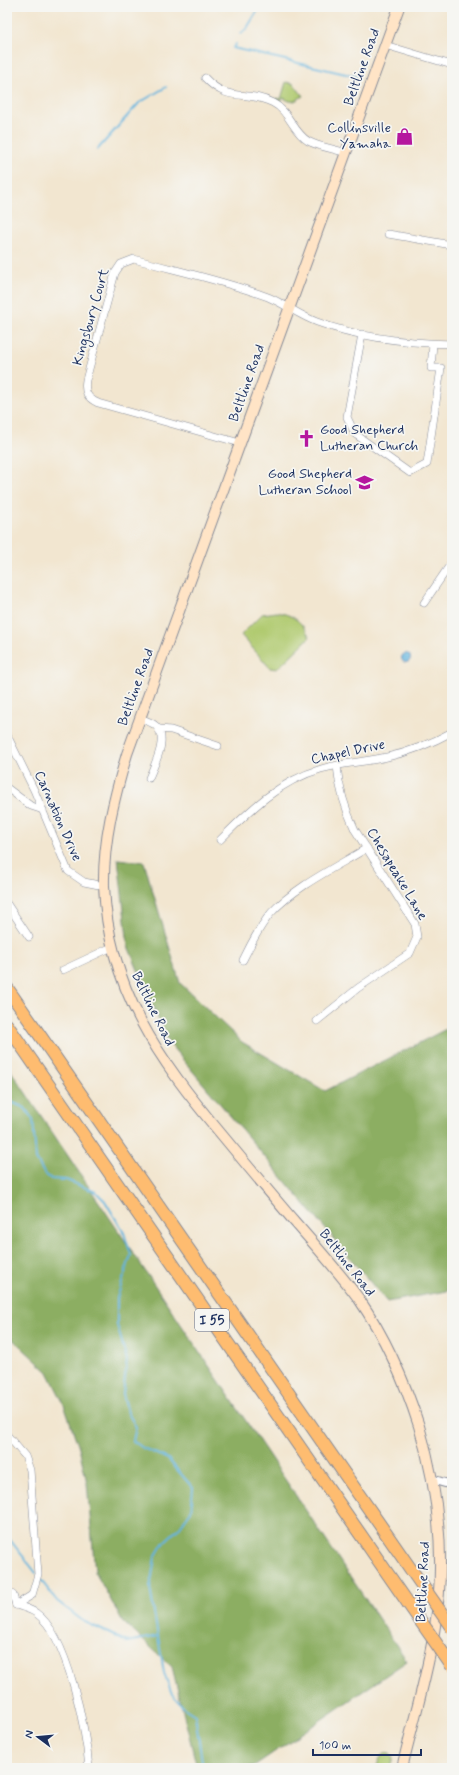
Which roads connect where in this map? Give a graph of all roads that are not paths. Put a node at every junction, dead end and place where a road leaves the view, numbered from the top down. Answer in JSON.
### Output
{"nodes":[{"id":1,"x":399,"y":7,"type":"edge"},
{"id":2,"x":385,"y":45,"type":"junction"},
{"id":3,"x":452,"y":64,"type":"edge"},
{"id":4,"x":206,"y":78,"type":"dead end"},
{"id":5,"x":346,"y":153,"type":"junction"},
{"id":6,"x":388,"y":234,"type":"dead end"},
{"id":7,"x":452,"y":246,"type":"edge"},
{"id":8,"x":289,"y":310,"type":"junction"},
{"id":9,"x":362,"y":334,"type":"junction"},
{"id":10,"x":433,"y":344,"type":"junction"},
{"id":11,"x":452,"y":344,"type":"edge"},
{"id":12,"x":240,"y":443,"type":"junction"},
{"id":13,"x":452,"y":562,"type":"edge"},
{"id":14,"x":424,"y":603,"type":"dead end"},
{"id":15,"x":139,"y":718,"type":"junction"},
{"id":16,"x":159,"y":729,"type":"junction"},
{"id":17,"x":452,"y":732,"type":"edge"},
{"id":18,"x":7,"y":735,"type":"edge"},
{"id":19,"x":218,"y":746,"type":"dead end"},
{"id":20,"x":337,"y":766,"type":"junction"},
{"id":21,"x":149,"y":778,"type":"dead end"},
{"id":22,"x":7,"y":788,"type":"edge"},
{"id":23,"x":43,"y":810,"type":"junction"},
{"id":24,"x":220,"y":840,"type":"dead end"},
{"id":25,"x":367,"y":848,"type":"junction"},
{"id":26,"x":104,"y":886,"type":"junction"},
{"id":27,"x":7,"y":904,"type":"edge"},
{"id":28,"x":29,"y":937,"type":"dead end"},
{"id":29,"x":112,"y":947,"type":"junction"},
{"id":30,"x":243,"y":960,"type":"dead end"},
{"id":31,"x":63,"y":970,"type":"dead end"},
{"id":32,"x":7,"y":988,"type":"edge"},
{"id":33,"x":317,"y":1021,"type":"dead end"},
{"id":34,"x":7,"y":1025,"type":"edge"},
{"id":35,"x":7,"y":1435,"type":"edge"},
{"id":36,"x":431,"y":1479,"type":"junction"},
{"id":37,"x":452,"y":1485,"type":"edge"},
{"id":38,"x":7,"y":1591,"type":"edge"},
{"id":39,"x":16,"y":1605,"type":"junction"},
{"id":40,"x":452,"y":1628,"type":"edge"},
{"id":41,"x":452,"y":1666,"type":"edge"},
{"id":42,"x":89,"y":1768,"type":"edge"},
{"id":43,"x":402,"y":1768,"type":"edge"}],
"edges":[{"from":1,"to":2,"type":"main road","name":"Beltline Road"},
{"from":2,"to":3,"type":"street"},
{"from":2,"to":5,"type":"main road","name":"Beltline Road"},
{"from":4,"to":5,"type":"street"},
{"from":5,"to":8,"type":"main road","name":"Beltline Road"},
{"from":6,"to":7,"type":"street"},
{"from":8,"to":9,"type":"street"},
{"from":8,"to":12,"type":"main road","name":"Beltline Road"},
{"from":8,"to":12,"type":"street","name":"Kingsbury Court"},
{"from":9,"to":10,"type":"street"},
{"from":9,"to":10,"type":"street"},
{"from":10,"to":11,"type":"street"},
{"from":12,"to":15,"type":"main road","name":"Beltline Road"},
{"from":13,"to":14,"type":"street"},
{"from":15,"to":16,"type":"street"},
{"from":15,"to":26,"type":"main road","name":"Beltline Road"},
{"from":16,"to":19,"type":"street"},
{"from":16,"to":21,"type":"street"},
{"from":17,"to":20,"type":"street","name":"Chapel Drive"},
{"from":18,"to":23,"type":"street","name":"Carnation Drive"},
{"from":20,"to":24,"type":"street","name":"Chapel Drive"},
{"from":20,"to":25,"type":"street","name":"Chesapeake Lane"},
{"from":22,"to":23,"type":"street"},
{"from":23,"to":26,"type":"street","name":"Carnation Drive"},
{"from":25,"to":30,"type":"street"},
{"from":25,"to":33,"type":"street","name":"Chesapeake Lane"},
{"from":26,"to":29,"type":"main road","name":"Beltline Road"},
{"from":27,"to":28,"type":"street"},
{"from":29,"to":31,"type":"street"},
{"from":29,"to":36,"type":"main road","name":"Beltline Road"},
{"from":32,"to":40,"type":"highway","number":"I 55","bridge":true},
{"from":34,"to":41,"type":"highway","number":"I 55","bridge":true},
{"from":35,"to":39,"type":"street"},
{"from":36,"to":37,"type":"street"},
{"from":36,"to":43,"type":"main road","name":"Beltline Road"},
{"from":38,"to":39,"type":"street"},
{"from":39,"to":42,"type":"street"}]}
